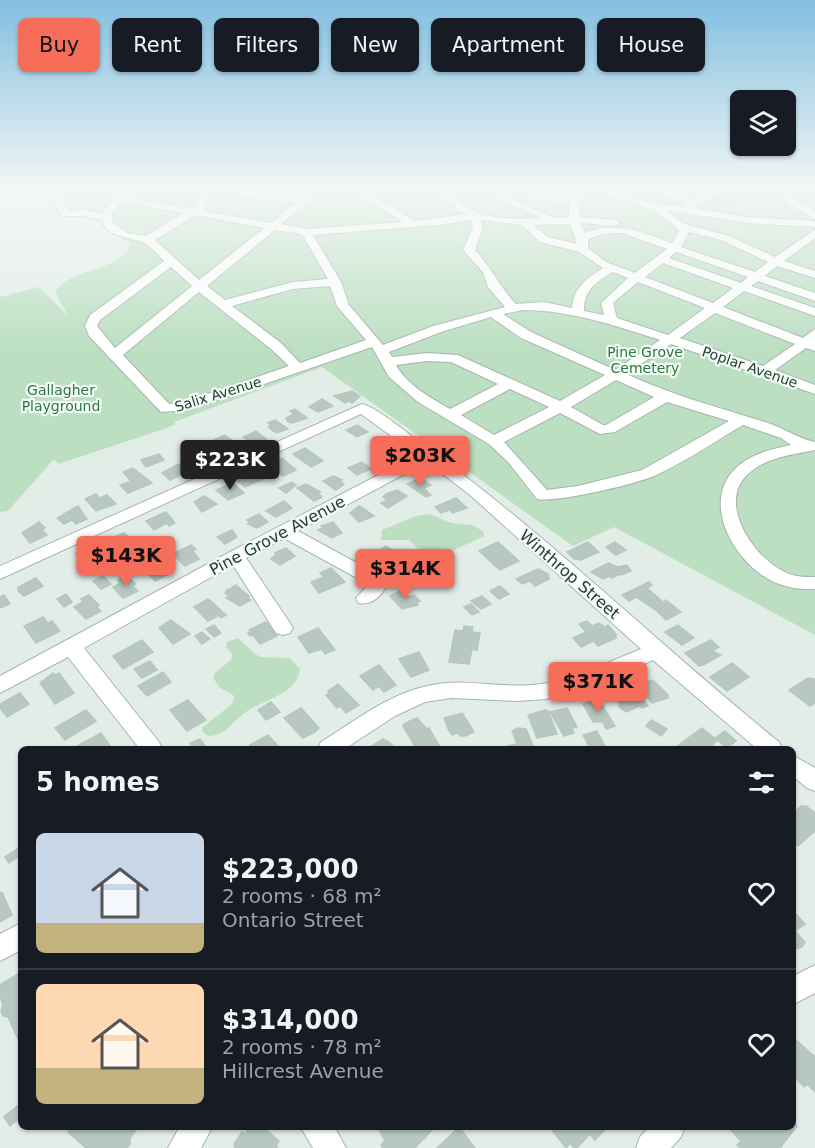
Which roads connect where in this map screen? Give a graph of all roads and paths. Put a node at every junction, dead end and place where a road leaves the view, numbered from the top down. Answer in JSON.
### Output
{"nodes":[{"id":1,"x":583,"y":244,"type":"edge"},
{"id":2,"x":153,"y":245,"type":"edge"},
{"id":3,"x":249,"y":245,"type":"edge"},
{"id":4,"x":323,"y":245,"type":"edge"},
{"id":5,"x":330,"y":245,"type":"edge"},
{"id":6,"x":471,"y":245,"type":"edge"},
{"id":7,"x":668,"y":245,"type":"edge"},
{"id":8,"x":679,"y":245,"type":"edge"},
{"id":9,"x":739,"y":245,"type":"edge"},
{"id":10,"x":799,"y":245,"type":"edge"},
{"id":11,"x":326,"y":247,"type":"junction"},
{"id":12,"x":676,"y":249,"type":"junction"},
{"id":13,"x":699,"y":256,"type":"junction"},
{"id":14,"x":661,"y":259,"type":"junction"},
{"id":15,"x":171,"y":261,"type":"junction"},
{"id":16,"x":776,"y":262,"type":"junction"},
{"id":17,"x":685,"y":267,"type":"junction"},
{"id":18,"x":611,"y":269,"type":"junction"},
{"id":19,"x":815,"y":275,"type":"edge"},
{"id":20,"x":757,"y":276,"type":"junction"},
{"id":21,"x":633,"y":278,"type":"junction"},
{"id":22,"x":335,"y":282,"type":"junction"},
{"id":23,"x":199,"y":286,"type":"junction"},
{"id":24,"x":743,"y":286,"type":"junction"},
{"id":25,"x":659,"y":288,"type":"junction"},
{"id":26,"x":815,"y":297,"type":"edge"},
{"id":27,"x":225,"y":304,"type":"junction"},
{"id":28,"x":513,"y":308,"type":"junction"},
{"id":29,"x":713,"y":308,"type":"junction"},
{"id":30,"x":815,"y":312,"type":"edge"},
{"id":31,"x":493,"y":313,"type":"junction"},
{"id":32,"x":578,"y":313,"type":"junction"},
{"id":33,"x":611,"y":320,"type":"junction"},
{"id":34,"x":668,"y":340,"type":"junction"},
{"id":35,"x":812,"y":341,"type":"edge"},
{"id":36,"x":381,"y":351,"type":"junction"},
{"id":37,"x":116,"y":354,"type":"junction"},
{"id":38,"x":299,"y":369,"type":"junction"},
{"id":39,"x":765,"y":371,"type":"junction"},
{"id":40,"x":615,"y":376,"type":"junction"},
{"id":41,"x":510,"y":383,"type":"junction"},
{"id":42,"x":815,"y":390,"type":"edge"},
{"id":43,"x":664,"y":397,"type":"junction"},
{"id":44,"x":561,"y":407,"type":"junction"},
{"id":45,"x":450,"y":415,"type":"junction"},
{"id":46,"x":739,"y":421,"type":"junction"},
{"id":47,"x":494,"y":441,"type":"junction"},
{"id":48,"x":809,"y":446,"type":"edge"},
{"id":49,"x":429,"y":455,"type":"junction"},
{"id":50,"x":285,"y":531,"type":"junction"},
{"id":51,"x":236,"y":556,"type":"junction"},
{"id":52,"x":0,"y":573,"type":"edge"},
{"id":53,"x":815,"y":583,"type":"edge"},
{"id":54,"x":364,"y":598,"type":"dead end"},
{"id":55,"x":284,"y":628,"type":"dead end"},
{"id":56,"x":72,"y":646,"type":"junction"},
{"id":57,"x":657,"y":650,"type":"junction"},
{"id":58,"x":0,"y":684,"type":"edge"},
{"id":59,"x":149,"y":746,"type":"edge"},
{"id":60,"x":332,"y":746,"type":"edge"},
{"id":61,"x":769,"y":746,"type":"edge"},
{"id":62,"x":796,"y":767,"type":"edge"},
{"id":63,"x":815,"y":781,"type":"edge"},
{"id":64,"x":18,"y":938,"type":"edge"},
{"id":65,"x":0,"y":948,"type":"edge"},
{"id":66,"x":815,"y":978,"type":"edge"},
{"id":67,"x":796,"y":990,"type":"edge"},
{"id":68,"x":195,"y":1130,"type":"edge"},
{"id":69,"x":318,"y":1130,"type":"edge"},
{"id":70,"x":183,"y":1148,"type":"edge"},
{"id":71,"x":331,"y":1148,"type":"edge"}],
"edges":[{"from":1,"to":18,"type":"street"},
{"from":2,"to":15,"type":"street"},
{"from":3,"to":23,"type":"street"},
{"from":4,"to":11,"type":"street"},
{"from":5,"to":11,"type":"street"},
{"from":6,"to":28,"type":"street"},
{"from":7,"to":12,"type":"street"},
{"from":8,"to":12,"type":"street"},
{"from":9,"to":16,"type":"street"},
{"from":10,"to":16,"type":"street"},
{"from":11,"to":22,"type":"street"},
{"from":12,"to":13,"type":"street"},
{"from":12,"to":14,"type":"street"},
{"from":13,"to":17,"type":"street"},
{"from":13,"to":20,"type":"street"},
{"from":14,"to":17,"type":"street"},
{"from":14,"to":21,"type":"street"},
{"from":15,"to":23,"type":"street"},
{"from":15,"to":37,"type":"street","name":"Salix Avenue"},
{"from":16,"to":19,"type":"street"},
{"from":16,"to":20,"type":"street"},
{"from":17,"to":24,"type":"street"},
{"from":17,"to":25,"type":"street"},
{"from":18,"to":21,"type":"street"},
{"from":18,"to":32,"type":"street"},
{"from":20,"to":24,"type":"street"},
{"from":20,"to":26,"type":"street"},
{"from":21,"to":25,"type":"street"},
{"from":21,"to":33,"type":"street"},
{"from":22,"to":27,"type":"street"},
{"from":22,"to":36,"type":"street"},
{"from":23,"to":27,"type":"street"},
{"from":23,"to":37,"type":"street"},
{"from":24,"to":29,"type":"street"},
{"from":24,"to":30,"type":"street"},
{"from":25,"to":29,"type":"street"},
{"from":27,"to":38,"type":"street"},
{"from":28,"to":31,"type":"street","name":"Poplar Avenue"},
{"from":28,"to":32,"type":"street","name":"Poplar Avenue"},
{"from":29,"to":34,"type":"street"},
{"from":29,"to":35,"type":"street"},
{"from":31,"to":36,"type":"street","name":"Poplar Avenue"},
{"from":31,"to":40,"type":"street"},
{"from":32,"to":33,"type":"street","name":"Poplar Avenue"},
{"from":33,"to":34,"type":"street","name":"Poplar Avenue"},
{"from":34,"to":39,"type":"street","name":"Poplar Avenue"},
{"from":34,"to":40,"type":"street"},
{"from":35,"to":39,"type":"street"},
{"from":36,"to":38,"type":"street","name":"Salix Avenue"},
{"from":36,"to":41,"type":"street"},
{"from":36,"to":45,"type":"street"},
{"from":37,"to":38,"type":"street","name":"Salix Avenue"},
{"from":39,"to":42,"type":"street","name":"Poplar Avenue"},
{"from":40,"to":43,"type":"street"},
{"from":40,"to":44,"type":"street"},
{"from":41,"to":44,"type":"street"},
{"from":41,"to":45,"type":"street"},
{"from":43,"to":44,"type":"street"},
{"from":43,"to":46,"type":"street"},
{"from":44,"to":47,"type":"street"},
{"from":45,"to":47,"type":"street"},
{"from":46,"to":47,"type":"street"},
{"from":46,"to":48,"type":"street"},
{"from":48,"to":53,"type":"street"},
{"from":49,"to":50,"type":"street","name":"Pine Grove Avenue"},
{"from":49,"to":52,"type":"street","name":"Winthrop Street"},
{"from":49,"to":57,"type":"street","name":"Winthrop Street"},
{"from":50,"to":51,"type":"street","name":"Pine Grove Avenue"},
{"from":50,"to":54,"type":"street"},
{"from":51,"to":55,"type":"street"},
{"from":51,"to":56,"type":"street","name":"Pine Grove Avenue"},
{"from":56,"to":58,"type":"street","name":"Pine Grove Avenue"},
{"from":56,"to":59,"type":"street"},
{"from":57,"to":60,"type":"street"},
{"from":57,"to":61,"type":"street","name":"Winthrop Street"},
{"from":62,"to":63,"type":"street"},
{"from":64,"to":65,"type":"street"},
{"from":66,"to":67,"type":"street"},
{"from":68,"to":70,"type":"street"},
{"from":69,"to":71,"type":"street"}]}
